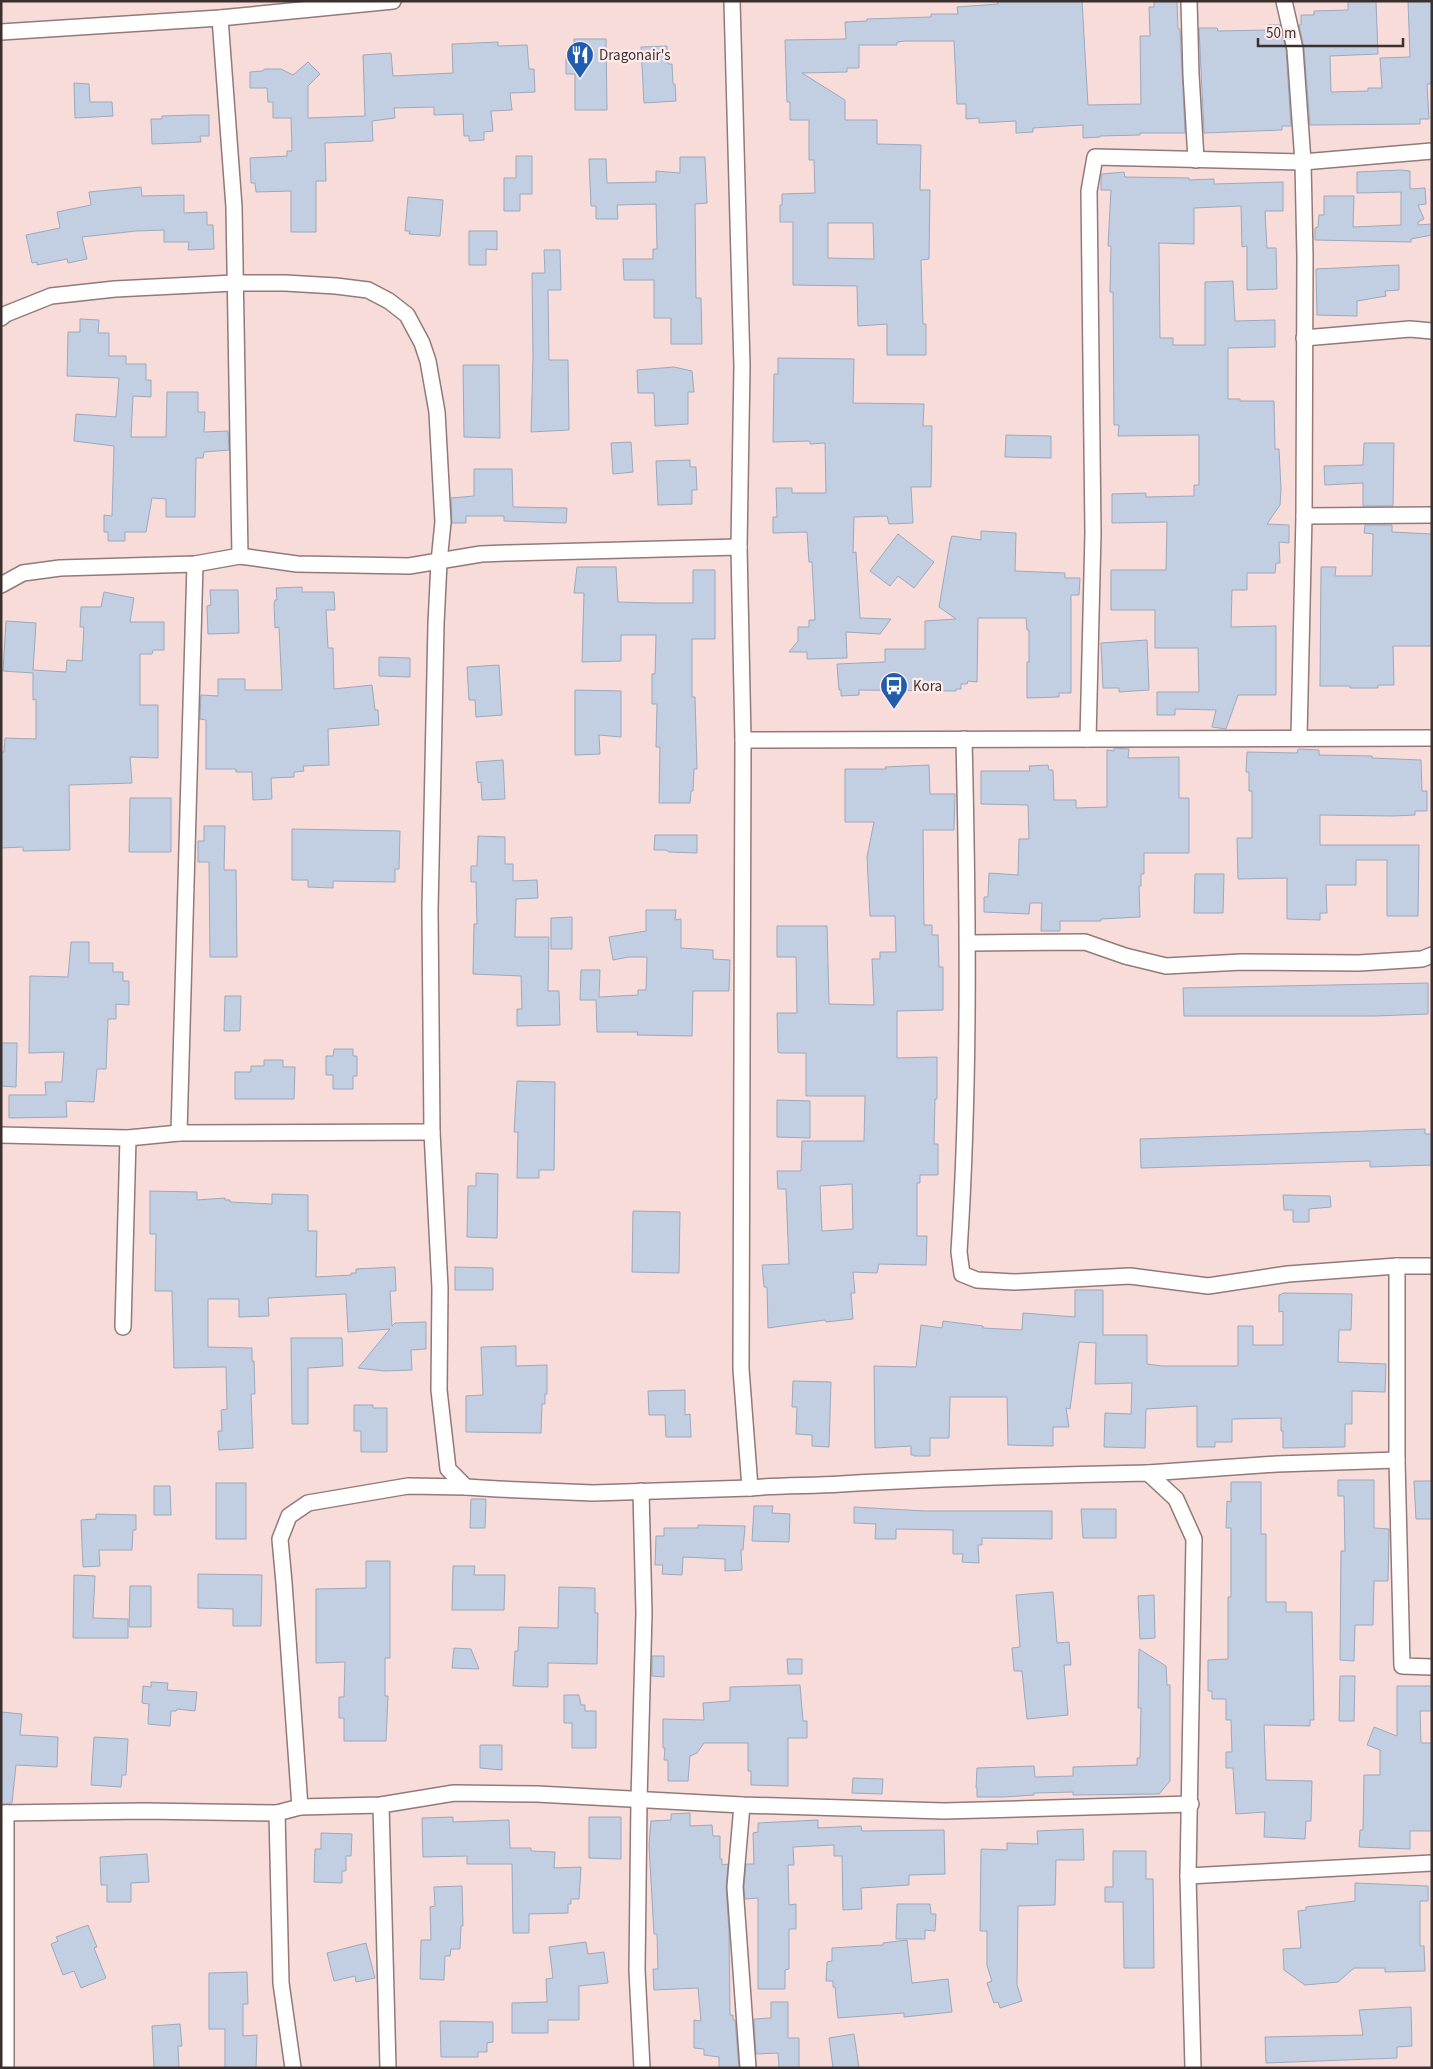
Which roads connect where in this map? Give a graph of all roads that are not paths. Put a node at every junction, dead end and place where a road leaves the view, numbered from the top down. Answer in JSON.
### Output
{"nodes":[{"id":1,"x":393,"y":1,"type":"edge"},
{"id":2,"x":732,"y":1,"type":"edge"},
{"id":3,"x":1189,"y":1,"type":"edge"},
{"id":4,"x":1284,"y":1,"type":"edge"},
{"id":5,"x":220,"y":18,"type":"junction"},
{"id":6,"x":1,"y":32,"type":"edge"},
{"id":7,"x":1432,"y":151,"type":"edge"},
{"id":8,"x":1196,"y":160,"type":"junction"},
{"id":9,"x":1303,"y":162,"type":"junction"},
{"id":10,"x":234,"y":283,"type":"junction"},
{"id":11,"x":1,"y":318,"type":"edge"},
{"id":12,"x":1432,"y":331,"type":"edge"},
{"id":13,"x":1304,"y":338,"type":"junction"},
{"id":14,"x":1304,"y":516,"type":"junction"},
{"id":15,"x":1432,"y":516,"type":"edge"},
{"id":16,"x":738,"y":547,"type":"junction"},
{"id":17,"x":240,"y":556,"type":"junction"},
{"id":18,"x":439,"y":562,"type":"junction"},
{"id":19,"x":194,"y":564,"type":"junction"},
{"id":20,"x":1,"y":585,"type":"edge"},
{"id":21,"x":1299,"y":738,"type":"junction"},
{"id":22,"x":1432,"y":738,"type":"edge"},
{"id":23,"x":964,"y":739,"type":"junction"},
{"id":24,"x":1088,"y":739,"type":"junction"},
{"id":25,"x":743,"y":740,"type":"junction"},
{"id":26,"x":968,"y":943,"type":"junction"},
{"id":27,"x":1432,"y":955,"type":"edge"},
{"id":28,"x":432,"y":1132,"type":"junction"},
{"id":29,"x":180,"y":1133,"type":"junction"},
{"id":30,"x":1,"y":1135,"type":"edge"},
{"id":31,"x":128,"y":1138,"type":"junction"},
{"id":32,"x":1397,"y":1266,"type":"junction"},
{"id":33,"x":1432,"y":1266,"type":"edge"},
{"id":34,"x":123,"y":1327,"type":"dead end"},
{"id":35,"x":1397,"y":1460,"type":"junction"},
{"id":36,"x":1148,"y":1473,"type":"junction"},
{"id":37,"x":466,"y":1486,"type":"junction"},
{"id":38,"x":750,"y":1488,"type":"junction"},
{"id":39,"x":641,"y":1491,"type":"junction"},
{"id":40,"x":1432,"y":1667,"type":"edge"},
{"id":41,"x":639,"y":1800,"type":"junction"},
{"id":42,"x":1190,"y":1804,"type":"junction"},
{"id":43,"x":381,"y":1805,"type":"junction"},
{"id":44,"x":742,"y":1805,"type":"junction"},
{"id":45,"x":300,"y":1807,"type":"junction"},
{"id":46,"x":3,"y":1813,"type":"edge"},
{"id":47,"x":277,"y":1813,"type":"junction"},
{"id":48,"x":1432,"y":1862,"type":"edge"},
{"id":49,"x":1188,"y":1876,"type":"junction"},
{"id":50,"x":6,"y":2068,"type":"edge"},
{"id":51,"x":293,"y":2068,"type":"edge"},
{"id":52,"x":388,"y":2068,"type":"edge"},
{"id":53,"x":642,"y":2068,"type":"edge"},
{"id":54,"x":748,"y":2068,"type":"edge"},
{"id":55,"x":1193,"y":2068,"type":"edge"}],
"edges":[{"from":1,"to":5,"type":"street"},
{"from":2,"to":16,"type":"street"},
{"from":3,"to":8,"type":"street"},
{"from":4,"to":9,"type":"street"},
{"from":5,"to":6,"type":"street"},
{"from":5,"to":10,"type":"street"},
{"from":7,"to":9,"type":"street"},
{"from":8,"to":9,"type":"street"},
{"from":8,"to":24,"type":"street"},
{"from":9,"to":13,"type":"street"},
{"from":10,"to":11,"type":"street"},
{"from":10,"to":17,"type":"street"},
{"from":10,"to":18,"type":"street"},
{"from":12,"to":13,"type":"street"},
{"from":13,"to":14,"type":"street"},
{"from":14,"to":15,"type":"street"},
{"from":14,"to":21,"type":"street"},
{"from":16,"to":18,"type":"street"},
{"from":16,"to":25,"type":"street"},
{"from":17,"to":18,"type":"street"},
{"from":17,"to":19,"type":"street"},
{"from":18,"to":28,"type":"street"},
{"from":19,"to":20,"type":"street"},
{"from":19,"to":29,"type":"street"},
{"from":21,"to":22,"type":"street"},
{"from":21,"to":24,"type":"street"},
{"from":23,"to":24,"type":"street"},
{"from":23,"to":25,"type":"street"},
{"from":23,"to":26,"type":"street"},
{"from":25,"to":38,"type":"street"},
{"from":26,"to":27,"type":"street"},
{"from":26,"to":32,"type":"street"},
{"from":28,"to":29,"type":"street"},
{"from":28,"to":37,"type":"street"},
{"from":29,"to":31,"type":"street"},
{"from":30,"to":31,"type":"street"},
{"from":31,"to":34,"type":"street"},
{"from":32,"to":33,"type":"street"},
{"from":32,"to":35,"type":"street"},
{"from":35,"to":36,"type":"street"},
{"from":35,"to":40,"type":"street"},
{"from":36,"to":38,"type":"street"},
{"from":36,"to":42,"type":"street"},
{"from":37,"to":39,"type":"street"},
{"from":37,"to":45,"type":"street"},
{"from":38,"to":39,"type":"street"},
{"from":39,"to":41,"type":"street"},
{"from":41,"to":43,"type":"street"},
{"from":41,"to":44,"type":"street"},
{"from":41,"to":53,"type":"street"},
{"from":42,"to":44,"type":"street"},
{"from":42,"to":49,"type":"street"},
{"from":43,"to":45,"type":"street"},
{"from":43,"to":52,"type":"street"},
{"from":44,"to":54,"type":"street"},
{"from":45,"to":47,"type":"street"},
{"from":46,"to":47,"type":"street"},
{"from":46,"to":50,"type":"street"},
{"from":47,"to":51,"type":"street"},
{"from":48,"to":49,"type":"street"},
{"from":49,"to":55,"type":"street"}]}
